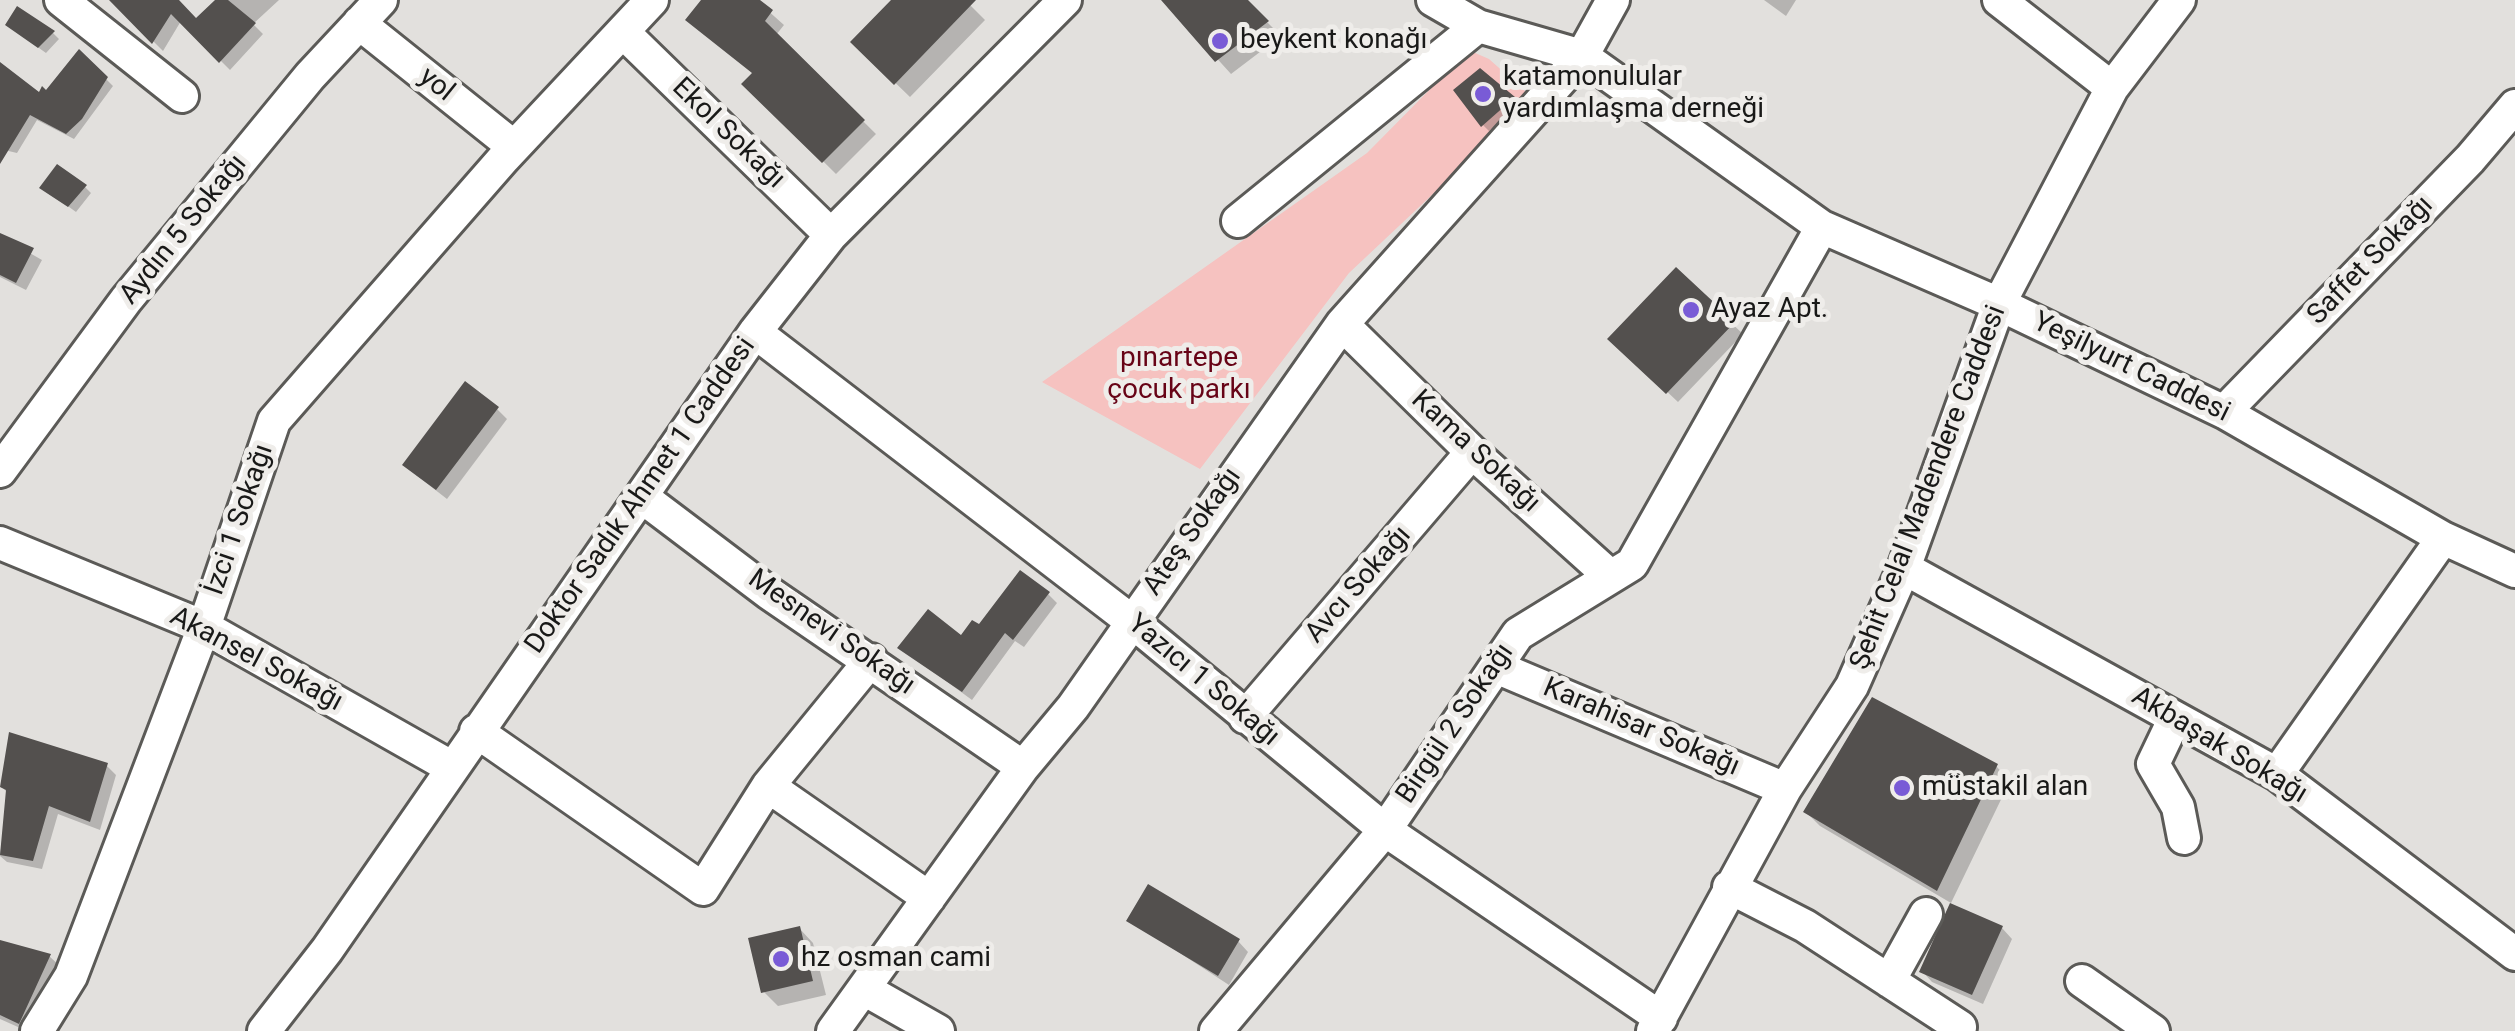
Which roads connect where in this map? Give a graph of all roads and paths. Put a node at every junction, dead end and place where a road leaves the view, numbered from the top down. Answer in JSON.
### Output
{"nodes":[{"id":1,"x":61,"y":0,"type":"edge"},
{"id":2,"x":652,"y":0,"type":"edge"},
{"id":3,"x":1065,"y":0,"type":"edge"},
{"id":4,"x":1433,"y":0,"type":"edge"},
{"id":5,"x":1613,"y":0,"type":"edge"},
{"id":6,"x":1999,"y":0,"type":"edge"},
{"id":7,"x":2178,"y":0,"type":"edge"},
{"id":8,"x":370,"y":12,"type":"edge"},
{"id":9,"x":1478,"y":26,"type":"junction"},
{"id":10,"x":625,"y":34,"type":"junction"},
{"id":11,"x":1582,"y":56,"type":"junction"},
{"id":12,"x":2112,"y":88,"type":"junction"},
{"id":13,"x":182,"y":96,"type":"dead end"},
{"id":14,"x":2515,"y":106,"type":"edge"},
{"id":15,"x":514,"y":147,"type":"junction"},
{"id":16,"x":1238,"y":221,"type":"dead end"},
{"id":17,"x":1822,"y":227,"type":"junction"},
{"id":18,"x":831,"y":235,"type":"junction"},
{"id":19,"x":2000,"y":304,"type":"junction"},
{"id":20,"x":1342,"y":324,"type":"junction"},
{"id":21,"x":755,"y":332,"type":"junction"},
{"id":22,"x":2224,"y":412,"type":"junction"},
{"id":23,"x":1472,"y":452,"type":"junction"},
{"id":24,"x":0,"y":471,"type":"edge"},
{"id":25,"x":642,"y":497,"type":"junction"},
{"id":26,"x":2443,"y":538,"type":"junction"},
{"id":27,"x":0,"y":543,"type":"edge"},
{"id":28,"x":1904,"y":568,"type":"junction"},
{"id":29,"x":2515,"y":570,"type":"edge"},
{"id":30,"x":1611,"y":577,"type":"junction"},
{"id":31,"x":1130,"y":620,"type":"junction"},
{"id":32,"x":204,"y":627,"type":"junction"},
{"id":33,"x":871,"y":660,"type":"junction"},
{"id":34,"x":1496,"y":667,"type":"junction"},
{"id":35,"x":1246,"y":717,"type":"junction"},
{"id":36,"x":2175,"y":718,"type":"junction"},
{"id":37,"x":476,"y":731,"type":"junction"},
{"id":38,"x":1022,"y":766,"type":"junction"},
{"id":39,"x":451,"y":767,"type":"junction"},
{"id":40,"x":2277,"y":774,"type":"junction"},
{"id":41,"x":768,"y":786,"type":"junction"},
{"id":42,"x":1785,"y":789,"type":"junction"},
{"id":43,"x":1385,"y":830,"type":"junction"},
{"id":44,"x":2184,"y":838,"type":"dead end"},
{"id":45,"x":1729,"y":886,"type":"junction"},
{"id":46,"x":929,"y":898,"type":"junction"},
{"id":47,"x":1926,"y":914,"type":"dead end"},
{"id":48,"x":2515,"y":954,"type":"edge"},
{"id":49,"x":1890,"y":981,"type":"junction"},
{"id":50,"x":2082,"y":981,"type":"dead end"},
{"id":51,"x":864,"y":989,"type":"junction"},
{"id":52,"x":1657,"y":1024,"type":"edge"},
{"id":53,"x":1960,"y":1027,"type":"dead end"},
{"id":54,"x":37,"y":1031,"type":"edge"},
{"id":55,"x":264,"y":1031,"type":"edge"},
{"id":56,"x":833,"y":1031,"type":"edge"},
{"id":57,"x":938,"y":1031,"type":"edge"},
{"id":58,"x":1216,"y":1031,"type":"edge"},
{"id":59,"x":2153,"y":1031,"type":"edge"}],
"edges":[{"from":1,"to":13,"type":"street"},
{"from":2,"to":10,"type":"street","name":"İzci 1 Sokağı"},
{"from":3,"to":18,"type":"street","name":"Doktor Sadık Ahmet 1 Caddesi"},
{"from":4,"to":9,"type":"street","name":"Yeşilyurt Caddesi"},
{"from":5,"to":11,"type":"street","name":"Ateş Sokağı"},
{"from":6,"to":12,"type":"street"},
{"from":7,"to":12,"type":"street","name":"Şehit Celal Madendere Caddesi"},
{"from":8,"to":15,"type":"street","name":"yol"},
{"from":8,"to":24,"type":"street","name":"Aydın 5 Sokağı"},
{"from":9,"to":11,"type":"street","name":"Yeşilyurt Caddesi"},
{"from":9,"to":16,"type":"street"},
{"from":10,"to":15,"type":"street","name":"İzci 1 Sokağı"},
{"from":10,"to":18,"type":"street","name":"Ekol Sokağı"},
{"from":11,"to":17,"type":"street","name":"Yeşilyurt Caddesi"},
{"from":11,"to":20,"type":"street","name":"Ateş Sokağı"},
{"from":12,"to":19,"type":"street","name":"Şehit Celal Madendere Caddesi"},
{"from":14,"to":22,"type":"street","name":"Saffet Sokağı"},
{"from":15,"to":32,"type":"street","name":"İzci 1 Sokağı"},
{"from":17,"to":19,"type":"street","name":"Yeşilyurt Caddesi"},
{"from":17,"to":30,"type":"street","name":"Birgül 2 Sokağı"},
{"from":18,"to":21,"type":"street","name":"Doktor Sadık Ahmet 1 Caddesi"},
{"from":19,"to":22,"type":"street","name":"Yeşilyurt Caddesi"},
{"from":19,"to":28,"type":"street","name":"Şehit Celal Madendere Caddesi"},
{"from":20,"to":23,"type":"street","name":"Kama Sokağı"},
{"from":20,"to":31,"type":"street","name":"Ateş Sokağı"},
{"from":21,"to":25,"type":"street","name":"Doktor Sadık Ahmet 1 Caddesi"},
{"from":21,"to":31,"type":"street","name":"Yazıcı 1 Sokağı"},
{"from":22,"to":26,"type":"street","name":"Yeşilyurt Caddesi"},
{"from":23,"to":30,"type":"street","name":"Kama Sokağı"},
{"from":23,"to":35,"type":"street","name":"Avcı Sokağı"},
{"from":25,"to":33,"type":"street","name":"Mesnevi Sokağı"},
{"from":25,"to":37,"type":"street","name":"Doktor Sadık Ahmet 1 Caddesi"},
{"from":26,"to":29,"type":"street","name":"Yeşilyurt Caddesi"},
{"from":26,"to":40,"type":"street"},
{"from":27,"to":32,"type":"street","name":"Akansel Sokağı"},
{"from":28,"to":36,"type":"street","name":"Akbaşak Sokağı"},
{"from":28,"to":42,"type":"street","name":"Şehit Celal Madendere Caddesi"},
{"from":30,"to":34,"type":"street","name":"Birgül 2 Sokağı"},
{"from":31,"to":35,"type":"street","name":"Yazıcı 1 Sokağı"},
{"from":31,"to":38,"type":"street","name":"Ateş Sokağı"},
{"from":32,"to":39,"type":"street","name":"Akansel Sokağı"},
{"from":32,"to":54,"type":"street","name":"İzci 1 Sokağı"},
{"from":33,"to":38,"type":"street","name":"Mesnevi Sokağı"},
{"from":33,"to":41,"type":"street"},
{"from":34,"to":42,"type":"street","name":"Karahisar Sokağı"},
{"from":34,"to":43,"type":"street","name":"Birgül 2 Sokağı"},
{"from":35,"to":43,"type":"street","name":"Yazıcı 1 Sokağı"},
{"from":36,"to":40,"type":"street","name":"Akbaşak Sokağı"},
{"from":36,"to":44,"type":"street"},
{"from":37,"to":39,"type":"street","name":"Doktor Sadık Ahmet 1 Caddesi"},
{"from":37,"to":41,"type":"street"},
{"from":38,"to":46,"type":"street","name":"Ateş Sokağı"},
{"from":39,"to":55,"type":"street","name":"Doktor Sadık Ahmet 1 Caddesi"},
{"from":40,"to":48,"type":"street","name":"Akbaşak Sokağı"},
{"from":41,"to":46,"type":"street"},
{"from":42,"to":45,"type":"street","name":"Şehit Celal Madendere Caddesi"},
{"from":43,"to":52,"type":"street","name":"Yazıcı 1 Sokağı"},
{"from":43,"to":58,"type":"street","name":"Birgül 2 Sokağı"},
{"from":45,"to":49,"type":"street"},
{"from":45,"to":52,"type":"street","name":"Şehit Celal Madendere Caddesi"},
{"from":46,"to":51,"type":"street","name":"Ateş Sokağı"},
{"from":47,"to":49,"type":"street"},
{"from":49,"to":53,"type":"street"},
{"from":50,"to":59,"type":"street"},
{"from":51,"to":56,"type":"street","name":"Ateş Sokağı"},
{"from":51,"to":57,"type":"street"}]}
